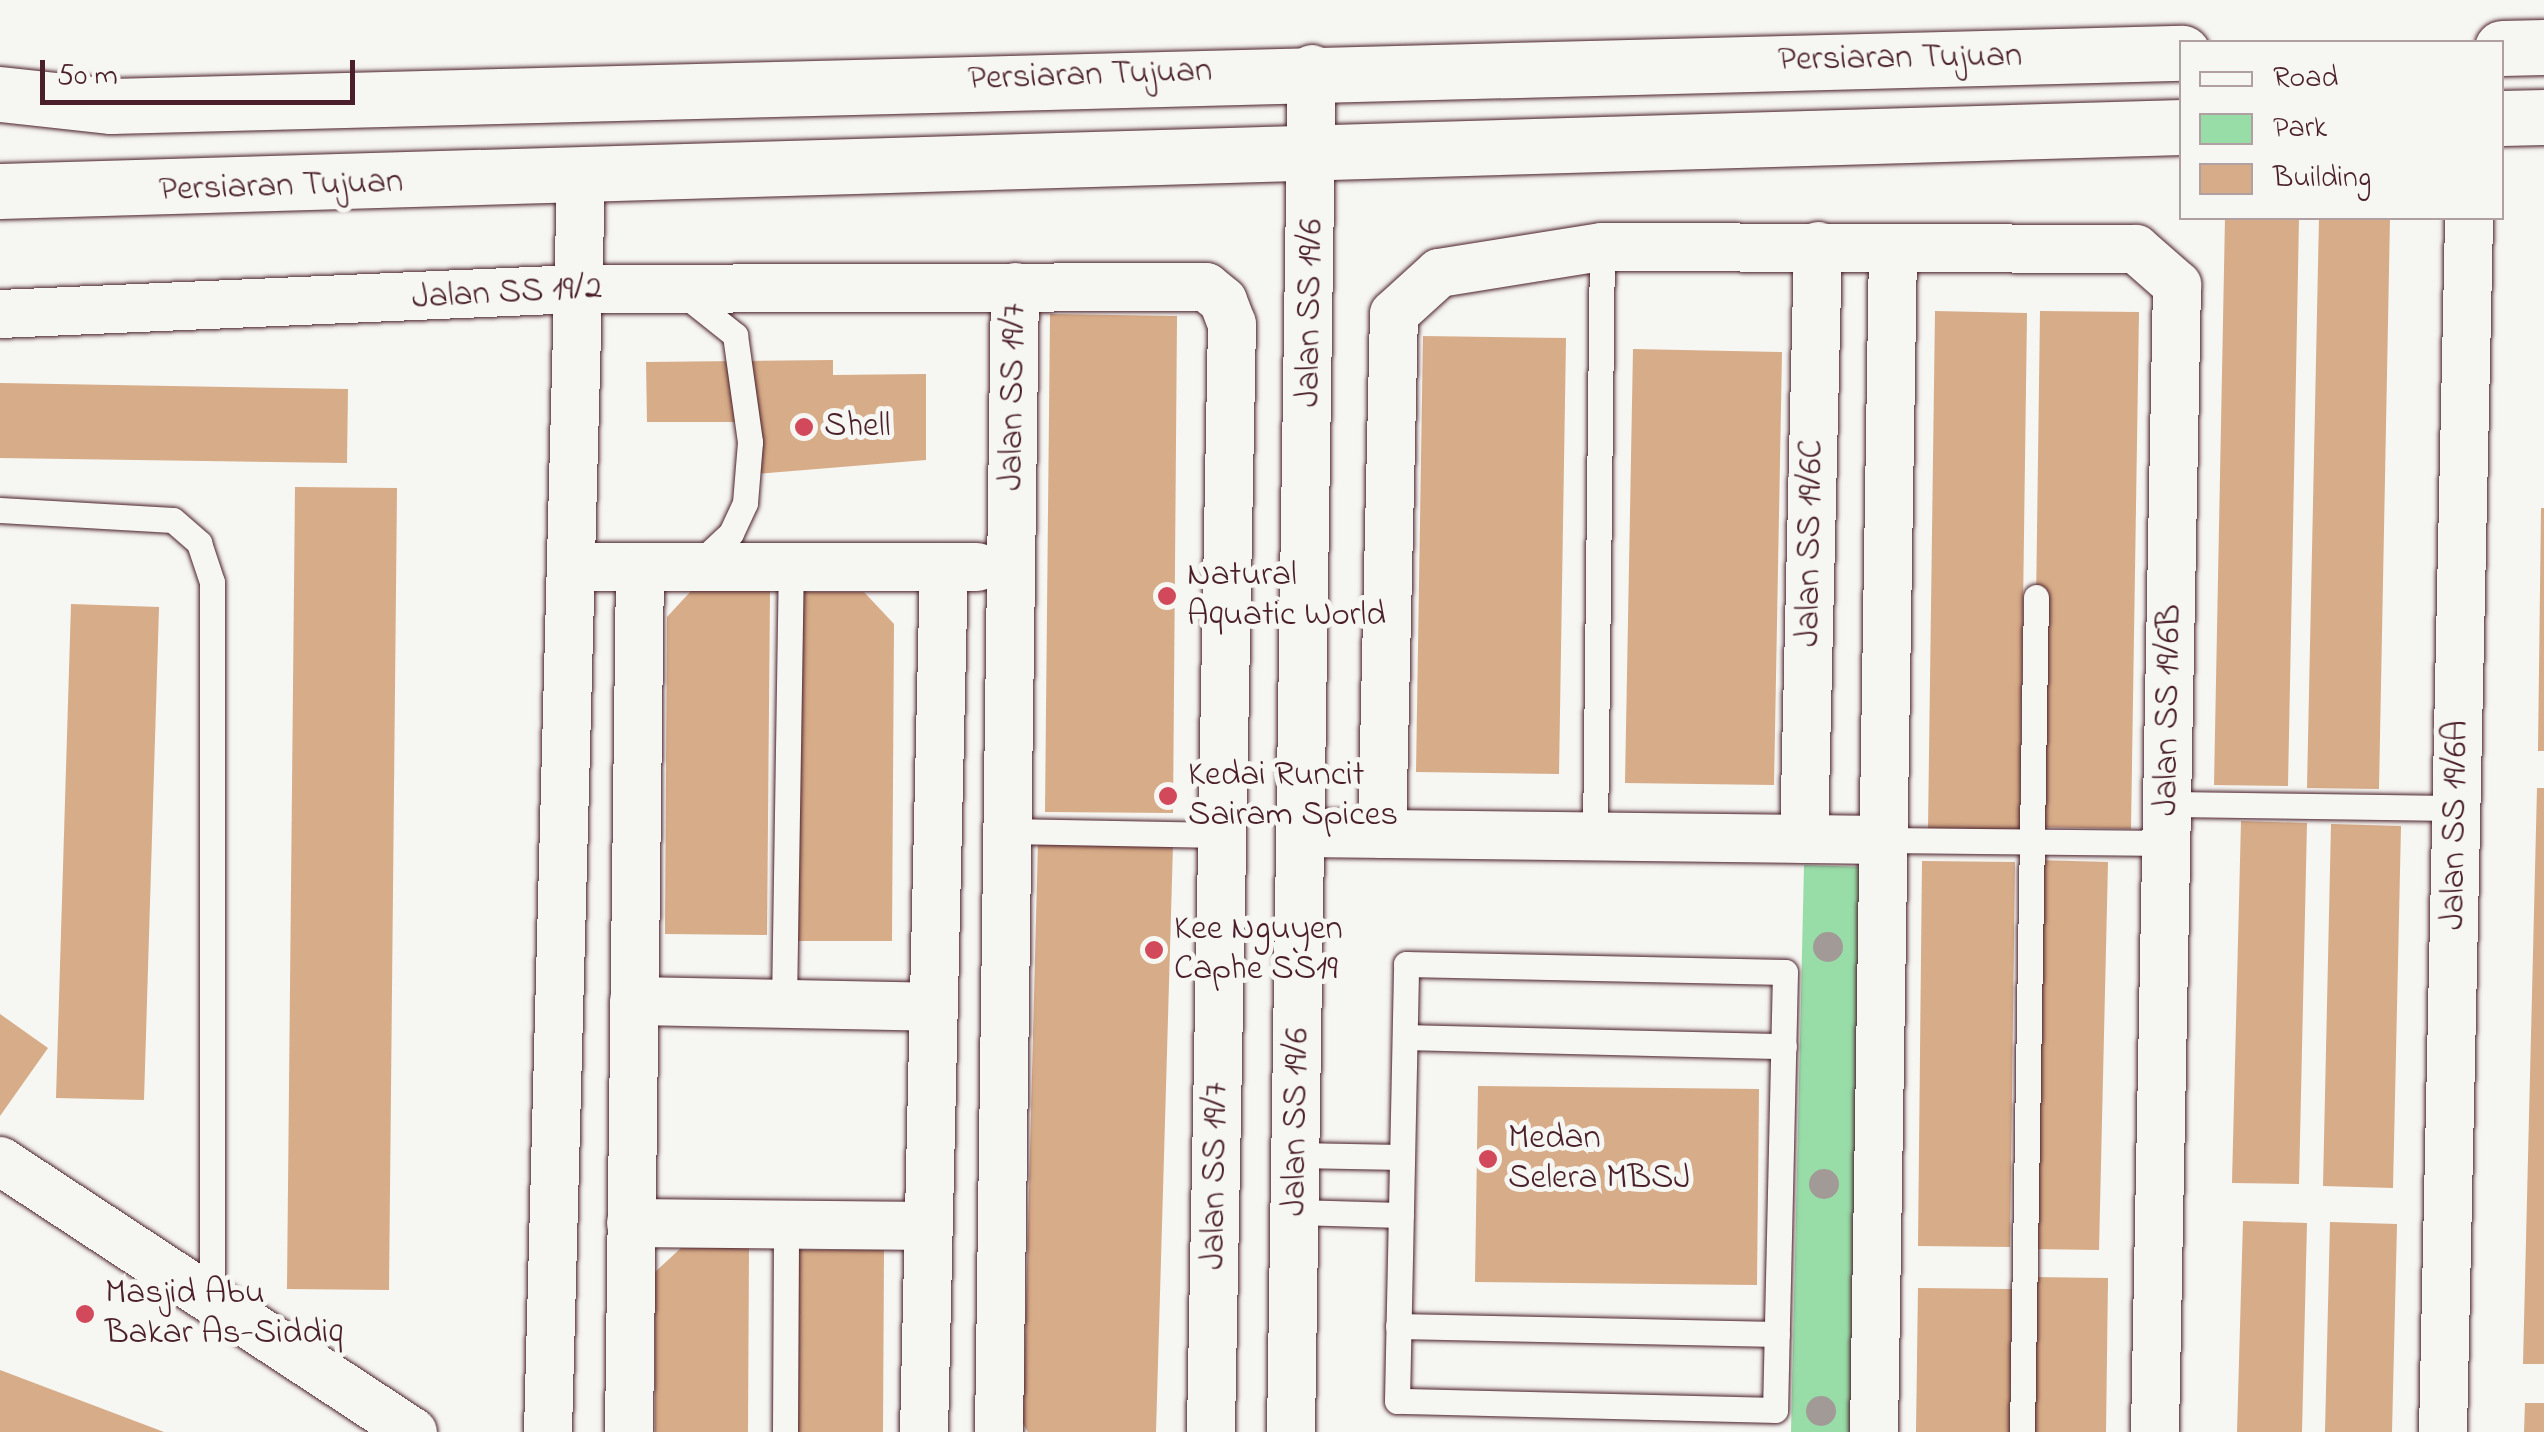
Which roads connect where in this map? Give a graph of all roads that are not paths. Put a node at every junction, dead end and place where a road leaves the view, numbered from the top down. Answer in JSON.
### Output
{"nodes":[{"id":1,"x":2544,"y":47,"type":"edge"},
{"id":2,"x":2504,"y":48,"type":"edge"},
{"id":3,"x":2179,"y":54,"type":"edge"},
{"id":4,"x":1312,"y":69,"type":"junction"},
{"id":5,"x":0,"y":94,"type":"edge"},
{"id":6,"x":2544,"y":117,"type":"edge"},
{"id":7,"x":2504,"y":118,"type":"edge"},
{"id":8,"x":2179,"y":127,"type":"edge"},
{"id":9,"x":1314,"y":153,"type":"junction"},
{"id":10,"x":581,"y":178,"type":"junction"},
{"id":11,"x":0,"y":191,"type":"edge"},
{"id":12,"x":2469,"y":220,"type":"edge"},
{"id":13,"x":1818,"y":246,"type":"junction"},
{"id":14,"x":1602,"y":247,"type":"junction"},
{"id":15,"x":1893,"y":252,"type":"junction"},
{"id":16,"x":1015,"y":286,"type":"junction"},
{"id":17,"x":673,"y":288,"type":"junction"},
{"id":18,"x":578,"y":289,"type":"junction"},
{"id":19,"x":0,"y":314,"type":"edge"},
{"id":20,"x":0,"y":510,"type":"edge"},
{"id":21,"x":790,"y":564,"type":"junction"},
{"id":22,"x":570,"y":567,"type":"junction"},
{"id":23,"x":640,"y":567,"type":"junction"},
{"id":24,"x":696,"y":567,"type":"junction"},
{"id":25,"x":944,"y":567,"type":"junction"},
{"id":26,"x":1010,"y":568,"type":"junction"},
{"id":27,"x":2036,"y":598,"type":"dead end"},
{"id":28,"x":2457,"y":808,"type":"junction"},
{"id":29,"x":2167,"y":823,"type":"junction"},
{"id":30,"x":1007,"y":831,"type":"junction"},
{"id":31,"x":1302,"y":833,"type":"junction"},
{"id":32,"x":1382,"y":834,"type":"junction"},
{"id":33,"x":1222,"y":835,"type":"junction"},
{"id":34,"x":1595,"y":836,"type":"junction"},
{"id":35,"x":1804,"y":839,"type":"junction"},
{"id":36,"x":1884,"y":840,"type":"junction"},
{"id":37,"x":2028,"y":842,"type":"junction"},
{"id":38,"x":634,"y":1002,"type":"junction"},
{"id":39,"x":784,"y":1004,"type":"junction"},
{"id":40,"x":934,"y":1006,"type":"junction"},
{"id":41,"x":1405,"y":1037,"type":"junction"},
{"id":42,"x":1784,"y":1046,"type":"junction"},
{"id":43,"x":1296,"y":1155,"type":"junction"},
{"id":44,"x":1402,"y":1157,"type":"junction"},
{"id":45,"x":0,"y":1160,"type":"edge"},
{"id":46,"x":1295,"y":1212,"type":"junction"},
{"id":47,"x":1401,"y":1215,"type":"junction"},
{"id":48,"x":631,"y":1222,"type":"junction"},
{"id":49,"x":786,"y":1224,"type":"junction"},
{"id":50,"x":929,"y":1226,"type":"junction"},
{"id":51,"x":212,"y":1303,"type":"junction"},
{"id":52,"x":1398,"y":1326,"type":"junction"},
{"id":53,"x":1777,"y":1334,"type":"junction"},
{"id":54,"x":413,"y":1432,"type":"edge"},
{"id":55,"x":548,"y":1432,"type":"edge"},
{"id":56,"x":629,"y":1432,"type":"edge"},
{"id":57,"x":785,"y":1432,"type":"edge"},
{"id":58,"x":924,"y":1432,"type":"edge"},
{"id":59,"x":999,"y":1432,"type":"edge"},
{"id":60,"x":1211,"y":1432,"type":"edge"},
{"id":61,"x":1291,"y":1432,"type":"edge"},
{"id":62,"x":1874,"y":1432,"type":"edge"},
{"id":63,"x":2022,"y":1432,"type":"edge"},
{"id":64,"x":2155,"y":1432,"type":"edge"},
{"id":65,"x":2443,"y":1432,"type":"edge"}],
"edges":[{"from":1,"to":2,"type":"main road"},
{"from":3,"to":4,"type":"main road","name":"Persiaran Tujuan"},
{"from":4,"to":5,"type":"main road","name":"Persiaran Tujuan"},
{"from":4,"to":9,"type":"street","name":"Jalan SS 19/6"},
{"from":6,"to":7,"type":"main road"},
{"from":8,"to":9,"type":"main road","name":"Persiaran Tujuan"},
{"from":9,"to":10,"type":"main road","name":"Persiaran Tujuan"},
{"from":9,"to":31,"type":"street","name":"Jalan SS 19/6"},
{"from":10,"to":11,"type":"main road","name":"Persiaran Tujuan"},
{"from":10,"to":18,"type":"street"},
{"from":12,"to":28,"type":"street","name":"Jalan SS 19/6A"},
{"from":13,"to":14,"type":"street"},
{"from":13,"to":15,"type":"street"},
{"from":13,"to":35,"type":"street","name":"Jalan SS 19/6C"},
{"from":14,"to":32,"type":"street"},
{"from":14,"to":34,"type":"lane"},
{"from":15,"to":29,"type":"street","name":"Jalan SS 19/6B"},
{"from":15,"to":36,"type":"street"},
{"from":16,"to":17,"type":"street","name":"Jalan SS 19/2"},
{"from":16,"to":26,"type":"street","name":"Jalan SS 19/7"},
{"from":16,"to":33,"type":"street","name":"Jalan SS 19/7"},
{"from":17,"to":18,"type":"street","name":"Jalan SS 19/2"},
{"from":17,"to":24,"type":"lane"},
{"from":18,"to":19,"type":"street","name":"Jalan SS 19/2"},
{"from":18,"to":22,"type":"street"},
{"from":20,"to":51,"type":"lane"},
{"from":21,"to":24,"type":"street"},
{"from":21,"to":25,"type":"street"},
{"from":21,"to":39,"type":"lane"},
{"from":22,"to":23,"type":"street"},
{"from":22,"to":55,"type":"street"},
{"from":23,"to":24,"type":"street"},
{"from":23,"to":38,"type":"street"},
{"from":25,"to":26,"type":"street"},
{"from":25,"to":40,"type":"street"},
{"from":26,"to":30,"type":"street","name":"Jalan SS 19/7"},
{"from":27,"to":37,"type":"lane"},
{"from":28,"to":29,"type":"lane"},
{"from":28,"to":65,"type":"street","name":"Jalan SS 19/6A"},
{"from":29,"to":37,"type":"lane"},
{"from":29,"to":64,"type":"street","name":"Jalan SS 19/6B"},
{"from":30,"to":33,"type":"lane"},
{"from":30,"to":59,"type":"street","name":"Jalan SS 19/7"},
{"from":31,"to":32,"type":"street"},
{"from":31,"to":43,"type":"street","name":"Jalan SS 19/6"},
{"from":32,"to":34,"type":"street"},
{"from":33,"to":60,"type":"street","name":"Jalan SS 19/7"},
{"from":34,"to":35,"type":"street"},
{"from":35,"to":36,"type":"street"},
{"from":36,"to":37,"type":"lane"},
{"from":36,"to":62,"type":"street"},
{"from":37,"to":63,"type":"lane"},
{"from":38,"to":39,"type":"street"},
{"from":38,"to":48,"type":"street"},
{"from":39,"to":40,"type":"street"},
{"from":40,"to":50,"type":"street"},
{"from":41,"to":42,"type":"lane"},
{"from":41,"to":42,"type":"lane"},
{"from":41,"to":44,"type":"lane"},
{"from":42,"to":53,"type":"lane"},
{"from":43,"to":44,"type":"lane"},
{"from":43,"to":46,"type":"street","name":"Jalan SS 19/6"},
{"from":44,"to":47,"type":"lane"},
{"from":45,"to":51,"type":"street"},
{"from":46,"to":47,"type":"lane"},
{"from":46,"to":61,"type":"street","name":"Jalan SS 19/6"},
{"from":47,"to":52,"type":"lane"},
{"from":48,"to":49,"type":"street"},
{"from":48,"to":56,"type":"street"},
{"from":49,"to":50,"type":"street"},
{"from":49,"to":57,"type":"lane"},
{"from":50,"to":58,"type":"street"},
{"from":51,"to":54,"type":"street"},
{"from":52,"to":53,"type":"lane"},
{"from":52,"to":53,"type":"lane"}]}
